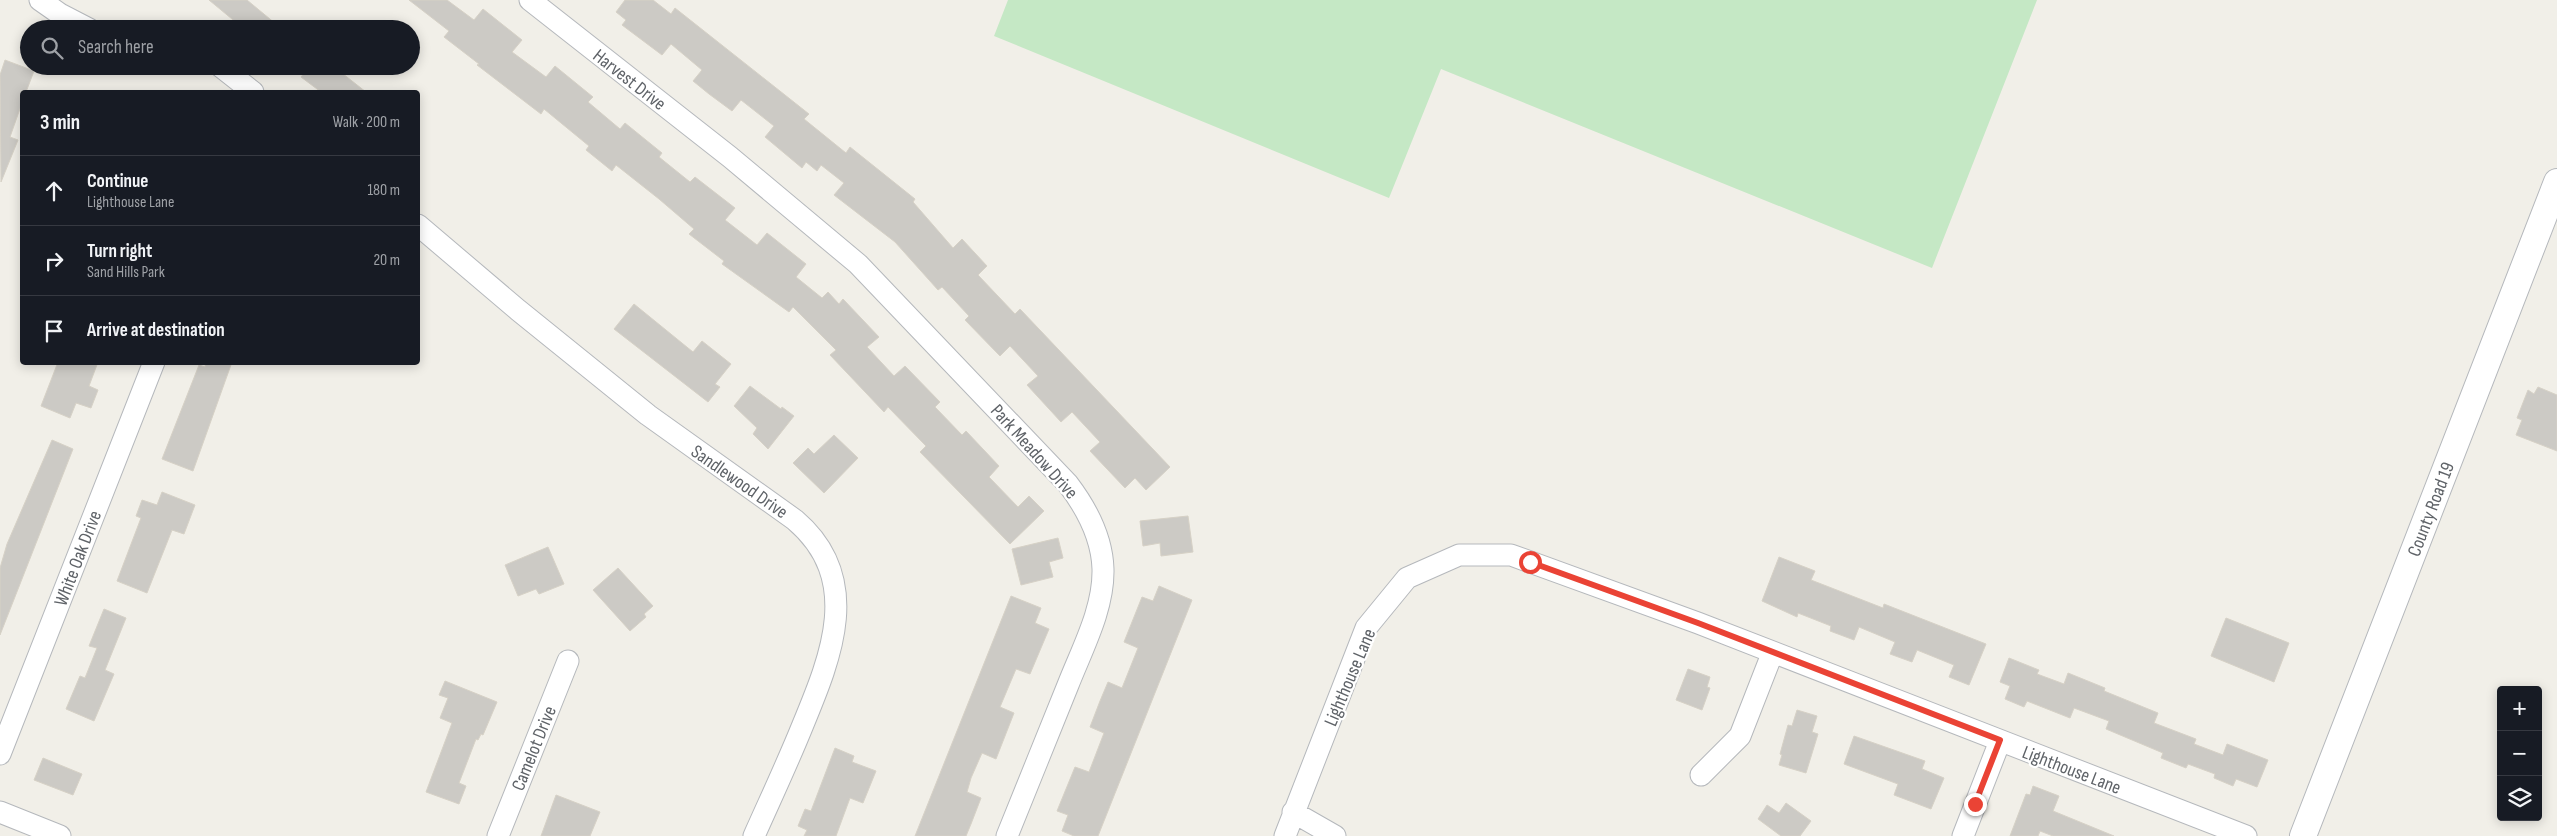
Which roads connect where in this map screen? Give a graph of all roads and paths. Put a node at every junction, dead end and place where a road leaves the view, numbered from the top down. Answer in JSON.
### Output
{"nodes":[{"id":1,"x":40,"y":0,"type":"edge"},
{"id":2,"x":530,"y":0,"type":"edge"},
{"id":3,"x":72,"y":20,"type":"edge"},
{"id":4,"x":231,"y":75,"type":"edge"},
{"id":5,"x":250,"y":90,"type":"edge"},
{"id":6,"x":730,"y":157,"type":"joint"},
{"id":7,"x":2557,"y":182,"type":"edge"},
{"id":8,"x":420,"y":227,"type":"edge"},
{"id":9,"x":153,"y":365,"type":"edge"},
{"id":10,"x":1772,"y":654,"type":"junction"},
{"id":11,"x":568,"y":660,"type":"dead end"},
{"id":12,"x":2000,"y":740,"type":"junction"},
{"id":13,"x":0,"y":754,"type":"edge"},
{"id":14,"x":1702,"y":775,"type":"dead end"},
{"id":15,"x":0,"y":812,"type":"edge"},
{"id":16,"x":1293,"y":812,"type":"junction"},
{"id":17,"x":60,"y":836,"type":"edge"},
{"id":18,"x":498,"y":836,"type":"edge"},
{"id":19,"x":754,"y":836,"type":"edge"},
{"id":20,"x":1007,"y":836,"type":"edge"},
{"id":21,"x":1285,"y":836,"type":"edge"},
{"id":22,"x":1335,"y":836,"type":"edge"},
{"id":23,"x":1963,"y":836,"type":"edge"},
{"id":24,"x":2246,"y":836,"type":"edge"},
{"id":25,"x":2303,"y":836,"type":"edge"}],
"edges":[{"from":1,"to":3,"type":"street"},
{"from":2,"to":6,"type":"street","name":"Harvest Drive"},
{"from":4,"to":5,"type":"street"},
{"from":6,"to":20,"type":"street","name":"Park Meadow Drive"},
{"from":7,"to":25,"type":"street","name":"County Road 19"},
{"from":8,"to":19,"type":"street","name":"Sandlewood Drive"},
{"from":9,"to":13,"type":"street","name":"White Oak Drive"},
{"from":10,"to":12,"type":"street","name":"Lighthouse Lane"},
{"from":10,"to":14,"type":"street"},
{"from":10,"to":16,"type":"street","name":"Lighthouse Lane"},
{"from":11,"to":18,"type":"street","name":"Camelot Drive"},
{"from":12,"to":23,"type":"street"},
{"from":12,"to":24,"type":"street","name":"Lighthouse Lane"},
{"from":15,"to":17,"type":"street"},
{"from":16,"to":21,"type":"street","name":"Lighthouse Lane"},
{"from":16,"to":22,"type":"street"}]}
